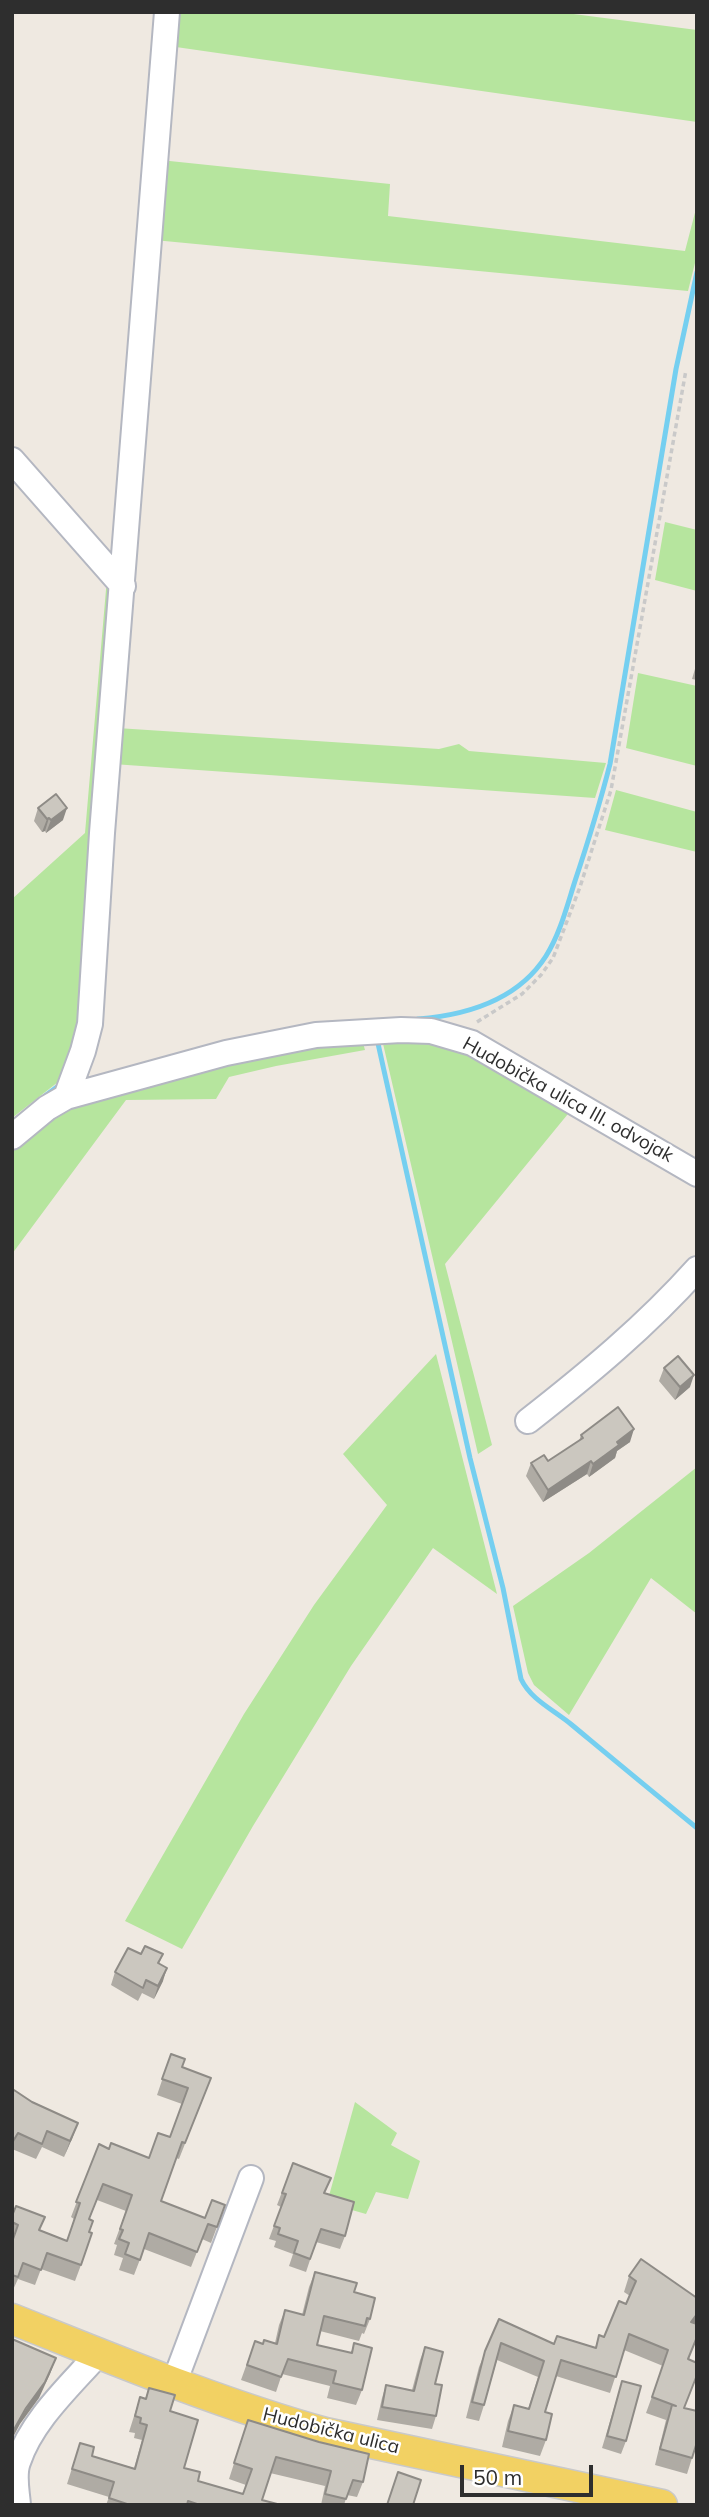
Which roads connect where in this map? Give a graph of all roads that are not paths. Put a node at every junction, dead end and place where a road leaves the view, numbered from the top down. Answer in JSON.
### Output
{"nodes":[{"id":1,"x":167,"y":12,"type":"edge"},
{"id":2,"x":12,"y":460,"type":"edge"},
{"id":3,"x":123,"y":586,"type":"junction"},
{"id":4,"x":66,"y":1097,"type":"junction"},
{"id":5,"x":12,"y":1137,"type":"edge"},
{"id":6,"x":697,"y":1174,"type":"edge"},
{"id":7,"x":697,"y":1269,"type":"edge"},
{"id":8,"x":528,"y":1421,"type":"dead end"},
{"id":9,"x":251,"y":2178,"type":"dead end"},
{"id":10,"x":12,"y":2319,"type":"edge"},
{"id":11,"x":98,"y":2354,"type":"junction"},
{"id":12,"x":174,"y":2383,"type":"junction"},
{"id":13,"x":15,"y":2465,"type":"edge"},
{"id":14,"x":19,"y":2505,"type":"edge"},
{"id":15,"x":662,"y":2505,"type":"edge"}],
"edges":[{"from":1,"to":3,"type":"street"},
{"from":2,"to":3,"type":"street"},
{"from":3,"to":4,"type":"street"},
{"from":4,"to":5,"type":"street","name":"Hudobička ulica III. odvojak"},
{"from":4,"to":6,"type":"street","name":"Hudobička ulica III. odvojak"},
{"from":7,"to":8,"type":"street"},
{"from":9,"to":12,"type":"street"},
{"from":10,"to":11,"type":"main road","name":"Hudobička ulica"},
{"from":11,"to":12,"type":"main road","name":"Hudobička ulica"},
{"from":11,"to":13,"type":"street"},
{"from":12,"to":15,"type":"main road","name":"Hudobička ulica"},
{"from":13,"to":14,"type":"street"}]}
